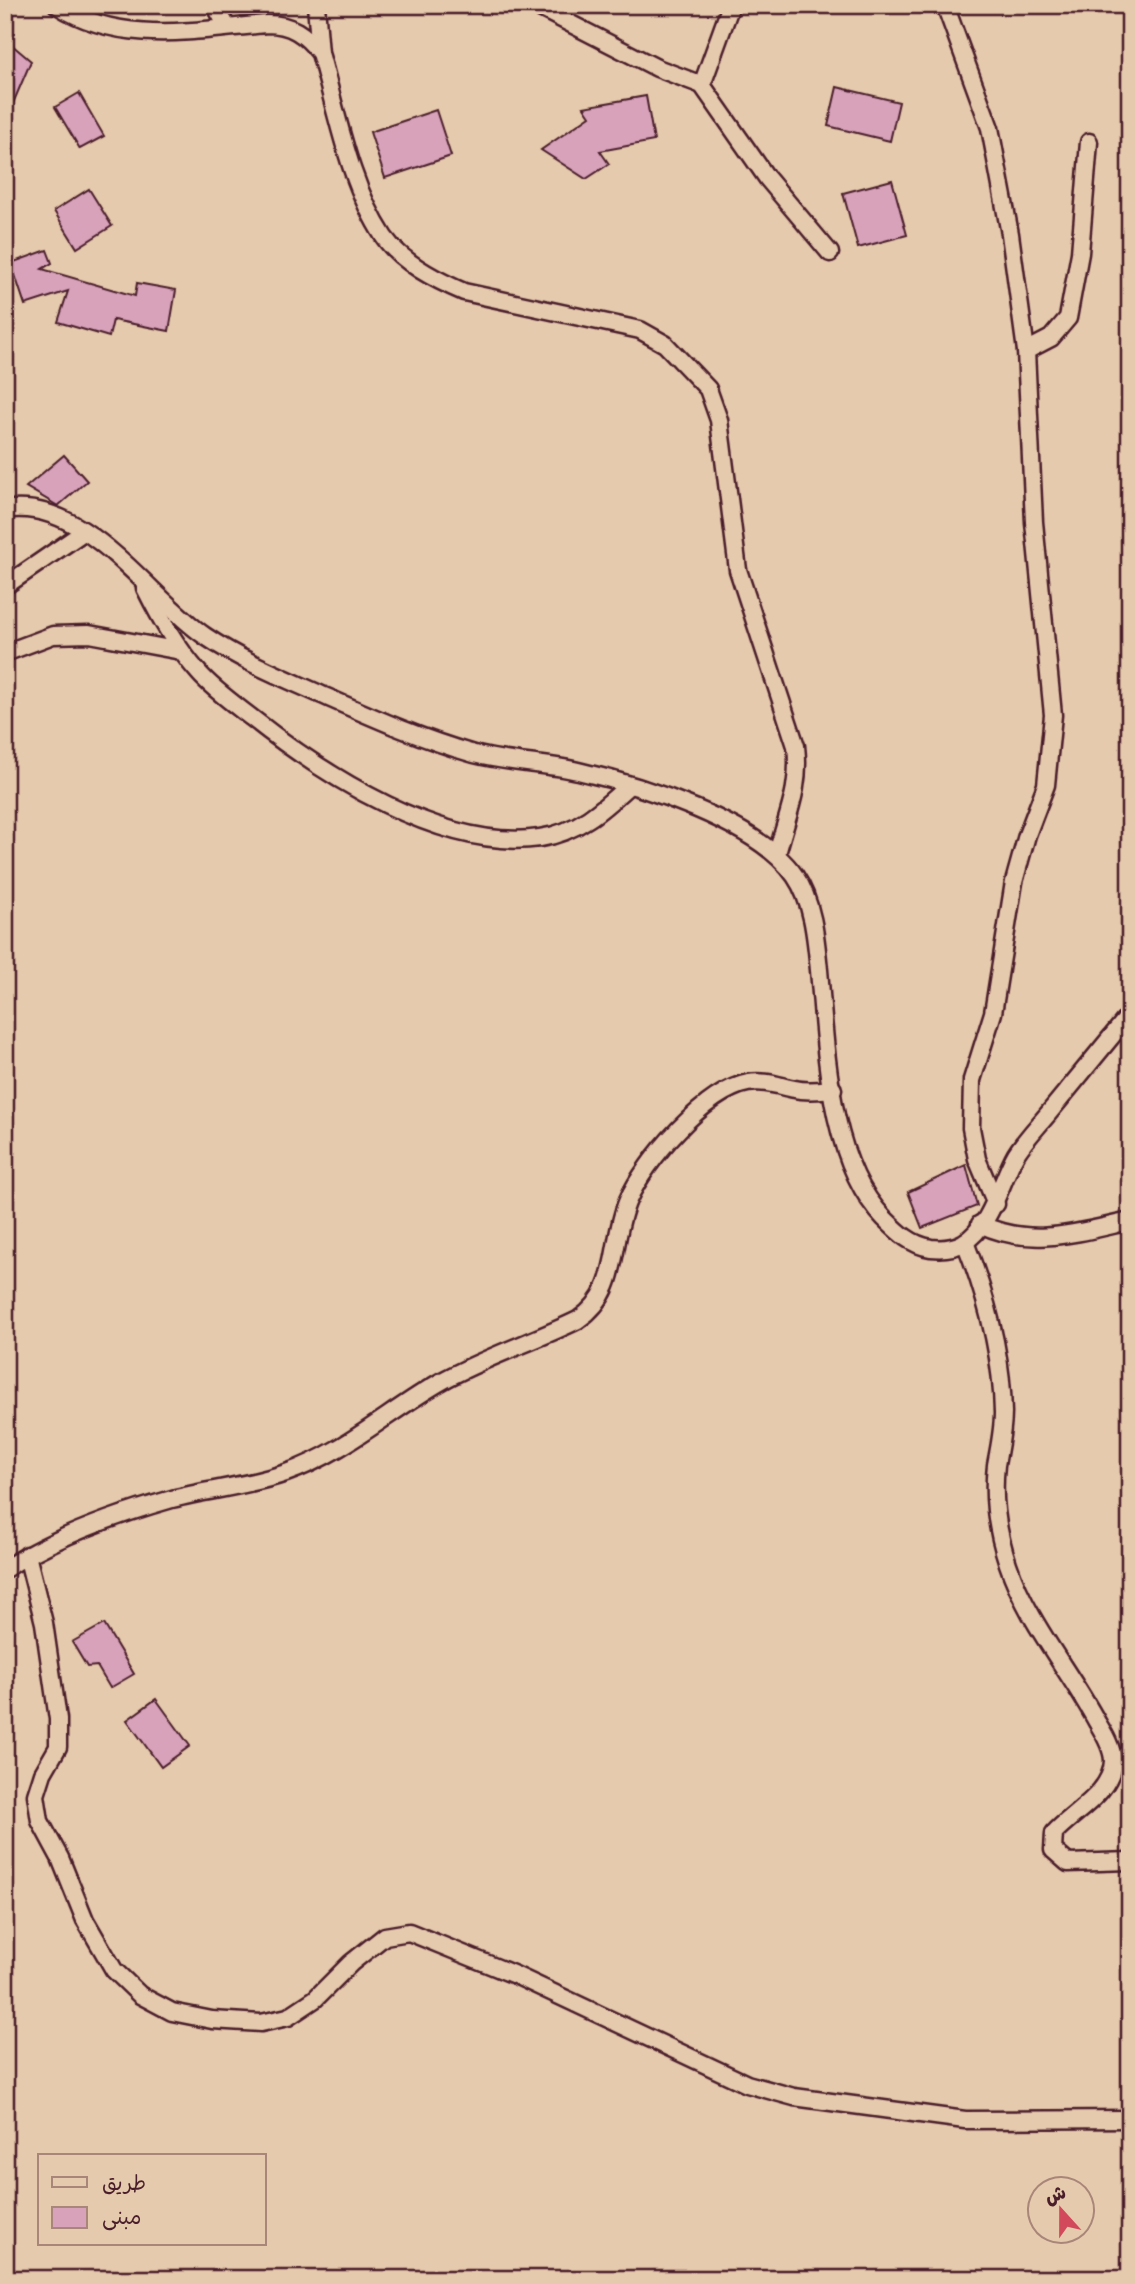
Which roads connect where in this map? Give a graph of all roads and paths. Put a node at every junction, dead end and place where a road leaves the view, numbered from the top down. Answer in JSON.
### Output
{"nodes":[{"id":1,"x":57,"y":5,"type":"edge"},
{"id":2,"x":215,"y":5,"type":"edge"},
{"id":3,"x":316,"y":5,"type":"edge"},
{"id":4,"x":534,"y":5,"type":"edge"},
{"id":5,"x":732,"y":5,"type":"edge"},
{"id":6,"x":945,"y":5,"type":"edge"},
{"id":7,"x":227,"y":27,"type":"junction"},
{"id":8,"x":320,"y":52,"type":"junction"},
{"id":9,"x":702,"y":85,"type":"junction"},
{"id":10,"x":1089,"y":142,"type":"dead end"},
{"id":11,"x":830,"y":253,"type":"dead end"},
{"id":12,"x":1026,"y":351,"type":"junction"},
{"id":13,"x":5,"y":510,"type":"edge"},
{"id":14,"x":82,"y":533,"type":"junction"},
{"id":15,"x":140,"y":580,"type":"junction"},
{"id":16,"x":5,"y":586,"type":"edge"},
{"id":17,"x":181,"y":652,"type":"junction"},
{"id":18,"x":5,"y":653,"type":"edge"},
{"id":19,"x":629,"y":785,"type":"junction"},
{"id":20,"x":777,"y":854,"type":"junction"},
{"id":21,"x":1130,"y":1014,"type":"edge"},
{"id":22,"x":833,"y":1089,"type":"junction"},
{"id":23,"x":996,"y":1204,"type":"junction"},
{"id":24,"x":1130,"y":1221,"type":"edge"},
{"id":25,"x":980,"y":1224,"type":"junction"},
{"id":26,"x":965,"y":1242,"type":"junction"},
{"id":27,"x":27,"y":1555,"type":"junction"},
{"id":28,"x":5,"y":1569,"type":"edge"},
{"id":29,"x":1130,"y":1861,"type":"edge"},
{"id":30,"x":1130,"y":2119,"type":"edge"}],
"edges":[{"from":1,"to":7,"type":"street"},
{"from":2,"to":7,"type":"street"},
{"from":3,"to":8,"type":"street"},
{"from":4,"to":9,"type":"street"},
{"from":5,"to":9,"type":"street"},
{"from":6,"to":12,"type":"street"},
{"from":7,"to":8,"type":"street"},
{"from":8,"to":20,"type":"street"},
{"from":9,"to":11,"type":"street"},
{"from":10,"to":12,"type":"street"},
{"from":12,"to":23,"type":"street"},
{"from":13,"to":14,"type":"street"},
{"from":14,"to":15,"type":"street"},
{"from":14,"to":16,"type":"street"},
{"from":15,"to":17,"type":"street"},
{"from":15,"to":19,"type":"street"},
{"from":17,"to":18,"type":"street"},
{"from":17,"to":19,"type":"street"},
{"from":19,"to":20,"type":"street"},
{"from":20,"to":22,"type":"street"},
{"from":21,"to":23,"type":"street"},
{"from":22,"to":26,"type":"street"},
{"from":22,"to":27,"type":"street"},
{"from":23,"to":25,"type":"street"},
{"from":24,"to":25,"type":"street"},
{"from":25,"to":26,"type":"street"},
{"from":26,"to":29,"type":"street"},
{"from":27,"to":28,"type":"street"},
{"from":27,"to":30,"type":"street"}]}
